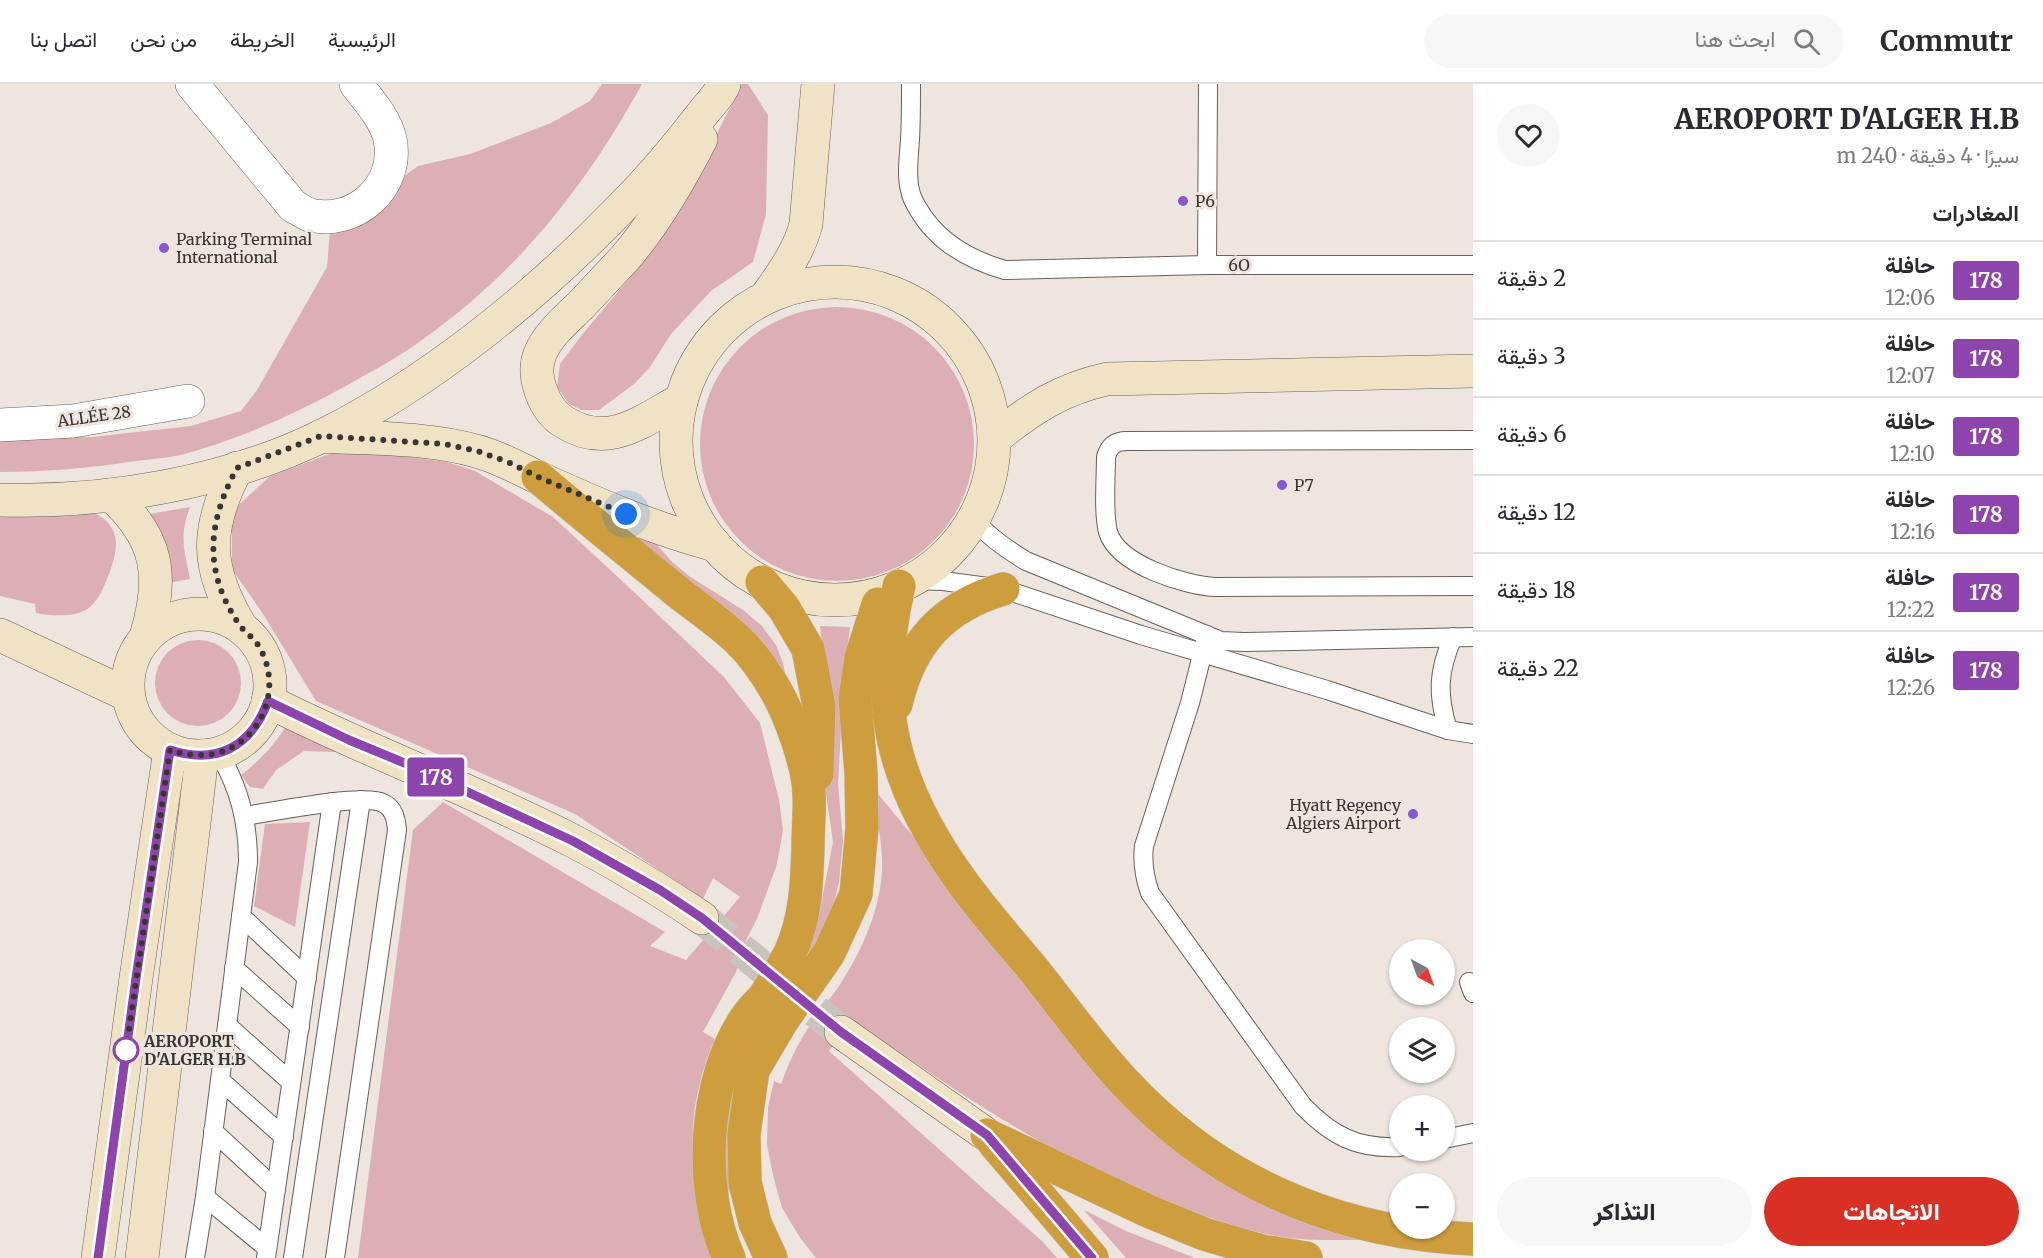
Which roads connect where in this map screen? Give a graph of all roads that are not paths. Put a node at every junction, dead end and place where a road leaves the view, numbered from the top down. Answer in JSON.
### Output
{"nodes":[{"id":1,"x":192,"y":84,"type":"edge"},
{"id":2,"x":356,"y":84,"type":"edge"},
{"id":3,"x":801,"y":84,"type":"edge"},
{"id":4,"x":818,"y":84,"type":"edge"},
{"id":5,"x":911,"y":84,"type":"edge"},
{"id":6,"x":1208,"y":84,"type":"edge"},
{"id":7,"x":723,"y":86,"type":"edge"},
{"id":8,"x":812,"y":169,"type":"junction"},
{"id":9,"x":1473,"y":265,"type":"edge"},
{"id":10,"x":1207,"y":266,"type":"junction"},
{"id":11,"x":766,"y":297,"type":"junction"},
{"id":12,"x":1473,"y":371,"type":"edge"},
{"id":13,"x":681,"y":400,"type":"junction"},
{"id":14,"x":188,"y":401,"type":"dead end"},
{"id":15,"x":0,"y":425,"type":"edge"},
{"id":16,"x":321,"y":436,"type":"junction"},
{"id":17,"x":995,"y":438,"type":"junction"},
{"id":18,"x":1473,"y":440,"type":"edge"},
{"id":19,"x":237,"y":468,"type":"junction"},
{"id":20,"x":538,"y":477,"type":"junction"},
{"id":21,"x":111,"y":495,"type":"junction"},
{"id":22,"x":0,"y":500,"type":"edge"},
{"id":23,"x":974,"y":520,"type":"junction"},
{"id":24,"x":715,"y":545,"type":"junction"},
{"id":25,"x":762,"y":582,"type":"junction"},
{"id":26,"x":898,"y":586,"type":"junction"},
{"id":27,"x":1473,"y":586,"type":"edge"},
{"id":28,"x":1003,"y":589,"type":"junction"},
{"id":29,"x":241,"y":627,"type":"junction"},
{"id":30,"x":0,"y":635,"type":"edge"},
{"id":31,"x":1207,"y":635,"type":"junction"},
{"id":32,"x":146,"y":637,"type":"junction"},
{"id":33,"x":1453,"y":637,"type":"junction"},
{"id":34,"x":1473,"y":637,"type":"edge"},
{"id":35,"x":1202,"y":653,"type":"junction"},
{"id":36,"x":128,"y":695,"type":"junction"},
{"id":37,"x":268,"y":701,"type":"junction"},
{"id":38,"x":1448,"y":730,"type":"junction"},
{"id":39,"x":1473,"y":734,"type":"edge"},
{"id":40,"x":892,"y":736,"type":"junction"},
{"id":41,"x":170,"y":750,"type":"junction"},
{"id":42,"x":210,"y":754,"type":"junction"},
{"id":43,"x":361,"y":800,"type":"junction"},
{"id":44,"x":332,"y":802,"type":"junction"},
{"id":45,"x":245,"y":816,"type":"junction"},
{"id":46,"x":808,"y":847,"type":"junction"},
{"id":47,"x":241,"y":916,"type":"junction"},
{"id":48,"x":702,"y":918,"type":"tunnel mouth"},
{"id":49,"x":234,"y":968,"type":"junction"},
{"id":50,"x":307,"y":978,"type":"junction"},
{"id":51,"x":227,"y":1025,"type":"junction"},
{"id":52,"x":300,"y":1027,"type":"junction"},
{"id":53,"x":841,"y":1032,"type":"tunnel mouth"},
{"id":54,"x":220,"y":1080,"type":"junction"},
{"id":55,"x":291,"y":1082,"type":"junction"},
{"id":56,"x":213,"y":1131,"type":"junction"},
{"id":57,"x":1473,"y":1133,"type":"edge"},
{"id":58,"x":987,"y":1135,"type":"junction"},
{"id":59,"x":284,"y":1137,"type":"junction"},
{"id":60,"x":1455,"y":1137,"type":"edge"},
{"id":61,"x":1389,"y":1148,"type":"edge"},
{"id":62,"x":276,"y":1189,"type":"junction"},
{"id":63,"x":205,"y":1197,"type":"junction"},
{"id":64,"x":1473,"y":1239,"type":"edge"},
{"id":65,"x":266,"y":1253,"type":"edge"},
{"id":66,"x":1473,"y":1254,"type":"edge"},
{"id":67,"x":98,"y":1258,"type":"edge"},
{"id":68,"x":142,"y":1258,"type":"edge"},
{"id":69,"x":195,"y":1258,"type":"edge"},
{"id":70,"x":293,"y":1258,"type":"edge"},
{"id":71,"x":334,"y":1258,"type":"edge"},
{"id":72,"x":729,"y":1258,"type":"edge"},
{"id":73,"x":771,"y":1258,"type":"edge"},
{"id":74,"x":1092,"y":1258,"type":"edge"},
{"id":75,"x":1306,"y":1258,"type":"edge"},
{"id":76,"x":1452,"y":1258,"type":"edge"}],
"edges":[{"from":1,"to":2,"type":"street"},
{"from":3,"to":8,"type":"street"},
{"from":4,"to":8,"type":"main road"},
{"from":5,"to":10,"type":"lane","name":"6O"},
{"from":6,"to":10,"type":"lane"},
{"from":7,"to":13,"type":"main road"},
{"from":7,"to":16,"type":"main road"},
{"from":8,"to":11,"type":"main road"},
{"from":9,"to":10,"type":"lane","name":"6O"},
{"from":11,"to":13,"type":"main road"},
{"from":11,"to":17,"type":"main road"},
{"from":12,"to":17,"type":"main road"},
{"from":13,"to":24,"type":"main road"},
{"from":14,"to":15,"type":"street","name":"ALLÉE 28"},
{"from":16,"to":19,"type":"main road"},
{"from":16,"to":20,"type":"main road"},
{"from":17,"to":23,"type":"main road"},
{"from":18,"to":27,"type":"lane"},
{"from":19,"to":21,"type":"main road"},
{"from":19,"to":29,"type":"main road"},
{"from":20,"to":24,"type":"main road"},
{"from":20,"to":46,"type":"highway"},
{"from":21,"to":22,"type":"main road"},
{"from":21,"to":32,"type":"main road"},
{"from":23,"to":26,"type":"main road"},
{"from":23,"to":31,"type":"lane"},
{"from":24,"to":25,"type":"main road"},
{"from":25,"to":26,"type":"main road"},
{"from":25,"to":46,"type":"highway"},
{"from":26,"to":28,"type":"lane"},
{"from":26,"to":40,"type":"highway"},
{"from":26,"to":73,"type":"highway"},
{"from":28,"to":35,"type":"lane"},
{"from":28,"to":40,"type":"highway"},
{"from":29,"to":32,"type":"main road"},
{"from":29,"to":37,"type":"main road"},
{"from":30,"to":36,"type":"main road"},
{"from":31,"to":33,"type":"lane"},
{"from":31,"to":35,"type":"lane"},
{"from":32,"to":36,"type":"main road"},
{"from":33,"to":34,"type":"lane"},
{"from":33,"to":38,"type":"lane"},
{"from":35,"to":38,"type":"lane"},
{"from":35,"to":61,"type":"lane"},
{"from":36,"to":41,"type":"main road"},
{"from":37,"to":42,"type":"main road"},
{"from":37,"to":48,"type":"main road"},
{"from":38,"to":39,"type":"lane"},
{"from":40,"to":64,"type":"highway"},
{"from":41,"to":42,"type":"main road"},
{"from":41,"to":67,"type":"main road"},
{"from":42,"to":45,"type":"lane"},
{"from":42,"to":68,"type":"main road"},
{"from":43,"to":44,"type":"lane"},
{"from":43,"to":70,"type":"lane"},
{"from":43,"to":71,"type":"lane"},
{"from":44,"to":45,"type":"lane"},
{"from":44,"to":50,"type":"lane"},
{"from":45,"to":47,"type":"lane"},
{"from":46,"to":72,"type":"highway"},
{"from":47,"to":49,"type":"lane"},
{"from":47,"to":50,"type":"lane"},
{"from":49,"to":51,"type":"lane"},
{"from":49,"to":52,"type":"lane"},
{"from":50,"to":52,"type":"lane"},
{"from":51,"to":54,"type":"lane"},
{"from":51,"to":55,"type":"lane"},
{"from":52,"to":55,"type":"lane"},
{"from":53,"to":58,"type":"main road"},
{"from":54,"to":56,"type":"lane"},
{"from":54,"to":59,"type":"lane"},
{"from":55,"to":59,"type":"lane"},
{"from":56,"to":62,"type":"lane"},
{"from":56,"to":63,"type":"lane"},
{"from":57,"to":60,"type":"lane"},
{"from":58,"to":74,"type":"highway"},
{"from":58,"to":75,"type":"highway"},
{"from":59,"to":62,"type":"lane"},
{"from":62,"to":65,"type":"lane"},
{"from":63,"to":65,"type":"lane"},
{"from":63,"to":69,"type":"lane"},
{"from":66,"to":76,"type":"highway"}]}
